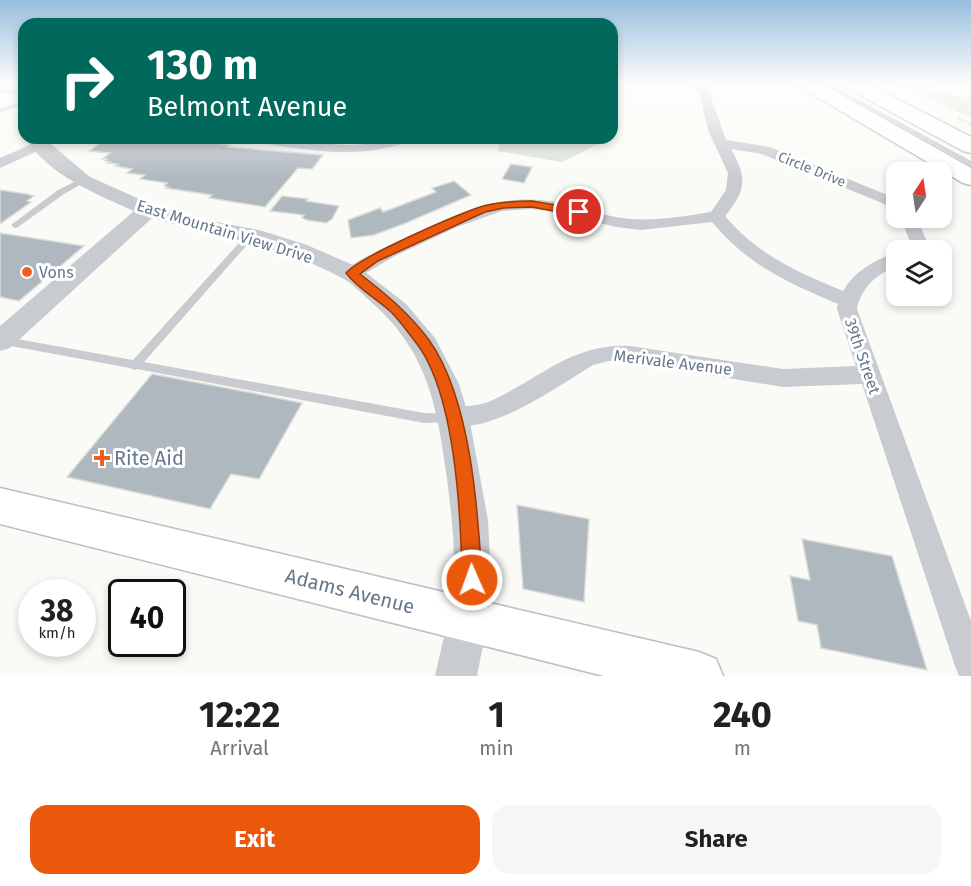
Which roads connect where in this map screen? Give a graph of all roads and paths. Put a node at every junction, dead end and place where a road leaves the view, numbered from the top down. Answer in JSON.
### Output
{"nodes":[{"id":1,"x":711,"y":116,"type":"edge"},
{"id":2,"x":863,"y":116,"type":"edge"},
{"id":3,"x":883,"y":116,"type":"edge"},
{"id":4,"x":897,"y":116,"type":"edge"},
{"id":5,"x":914,"y":116,"type":"edge"},
{"id":6,"x":34,"y":144,"type":"edge"},
{"id":7,"x":39,"y":144,"type":"edge"},
{"id":8,"x":319,"y":144,"type":"edge"},
{"id":9,"x":388,"y":144,"type":"edge"},
{"id":10,"x":722,"y":144,"type":"junction"},
{"id":11,"x":971,"y":146,"type":"edge"},
{"id":12,"x":971,"y":155,"type":"edge"},
{"id":13,"x":0,"y":164,"type":"edge"},
{"id":14,"x":971,"y":164,"type":"edge"},
{"id":15,"x":971,"y":178,"type":"edge"},
{"id":16,"x":83,"y":181,"type":"junction"},
{"id":17,"x":886,"y":199,"type":"edge"},
{"id":18,"x":148,"y":210,"type":"junction"},
{"id":19,"x":716,"y":216,"type":"junction"},
{"id":20,"x":15,"y":225,"type":"dead end"},
{"id":21,"x":251,"y":235,"type":"junction"},
{"id":22,"x":886,"y":264,"type":"edge"},
{"id":23,"x":352,"y":273,"type":"junction"},
{"id":24,"x":848,"y":300,"type":"junction"},
{"id":25,"x":0,"y":341,"type":"edge"},
{"id":26,"x":134,"y":366,"type":"junction"},
{"id":27,"x":870,"y":376,"type":"junction"},
{"id":28,"x":454,"y":417,"type":"junction"},
{"id":29,"x":0,"y":506,"type":"edge"},
{"id":30,"x":468,"y":620,"type":"junction"},
{"id":31,"x":971,"y":666,"type":"edge"},
{"id":32,"x":456,"y":676,"type":"edge"},
{"id":33,"x":699,"y":676,"type":"edge"}],
"edges":[{"from":1,"to":10,"type":"street"},
{"from":2,"to":15,"type":"highway"},
{"from":3,"to":14,"type":"lane"},
{"from":4,"to":12,"type":"lane"},
{"from":5,"to":11,"type":"highway"},
{"from":6,"to":13,"type":"street"},
{"from":7,"to":16,"type":"street","name":"East Mountain View Drive"},
{"from":8,"to":9,"type":"street"},
{"from":10,"to":17,"type":"street","name":"Circle Drive"},
{"from":10,"to":19,"type":"street"},
{"from":16,"to":18,"type":"street","name":"East Mountain View Drive"},
{"from":16,"to":20,"type":"lane"},
{"from":18,"to":21,"type":"street","name":"East Mountain View Drive"},
{"from":18,"to":25,"type":"street"},
{"from":19,"to":23,"type":"street"},
{"from":19,"to":24,"type":"street","name":"39th Street"},
{"from":21,"to":23,"type":"street","name":"East Mountain View Drive"},
{"from":21,"to":26,"type":"lane"},
{"from":22,"to":24,"type":"street"},
{"from":23,"to":28,"type":"street","name":"East Mountain View Drive"},
{"from":24,"to":27,"type":"street","name":"39th Street"},
{"from":25,"to":26,"type":"lane"},
{"from":26,"to":28,"type":"lane"},
{"from":27,"to":28,"type":"street","name":"Merivale Avenue"},
{"from":27,"to":31,"type":"street","name":"39th Street"},
{"from":28,"to":30,"type":"street","name":"East Mountain View Drive"},
{"from":29,"to":30,"type":"main road","name":"Adams Avenue"},
{"from":30,"to":32,"type":"street","name":"East Mountain View Drive"},
{"from":30,"to":33,"type":"main road","name":"Adams Avenue"}]}
